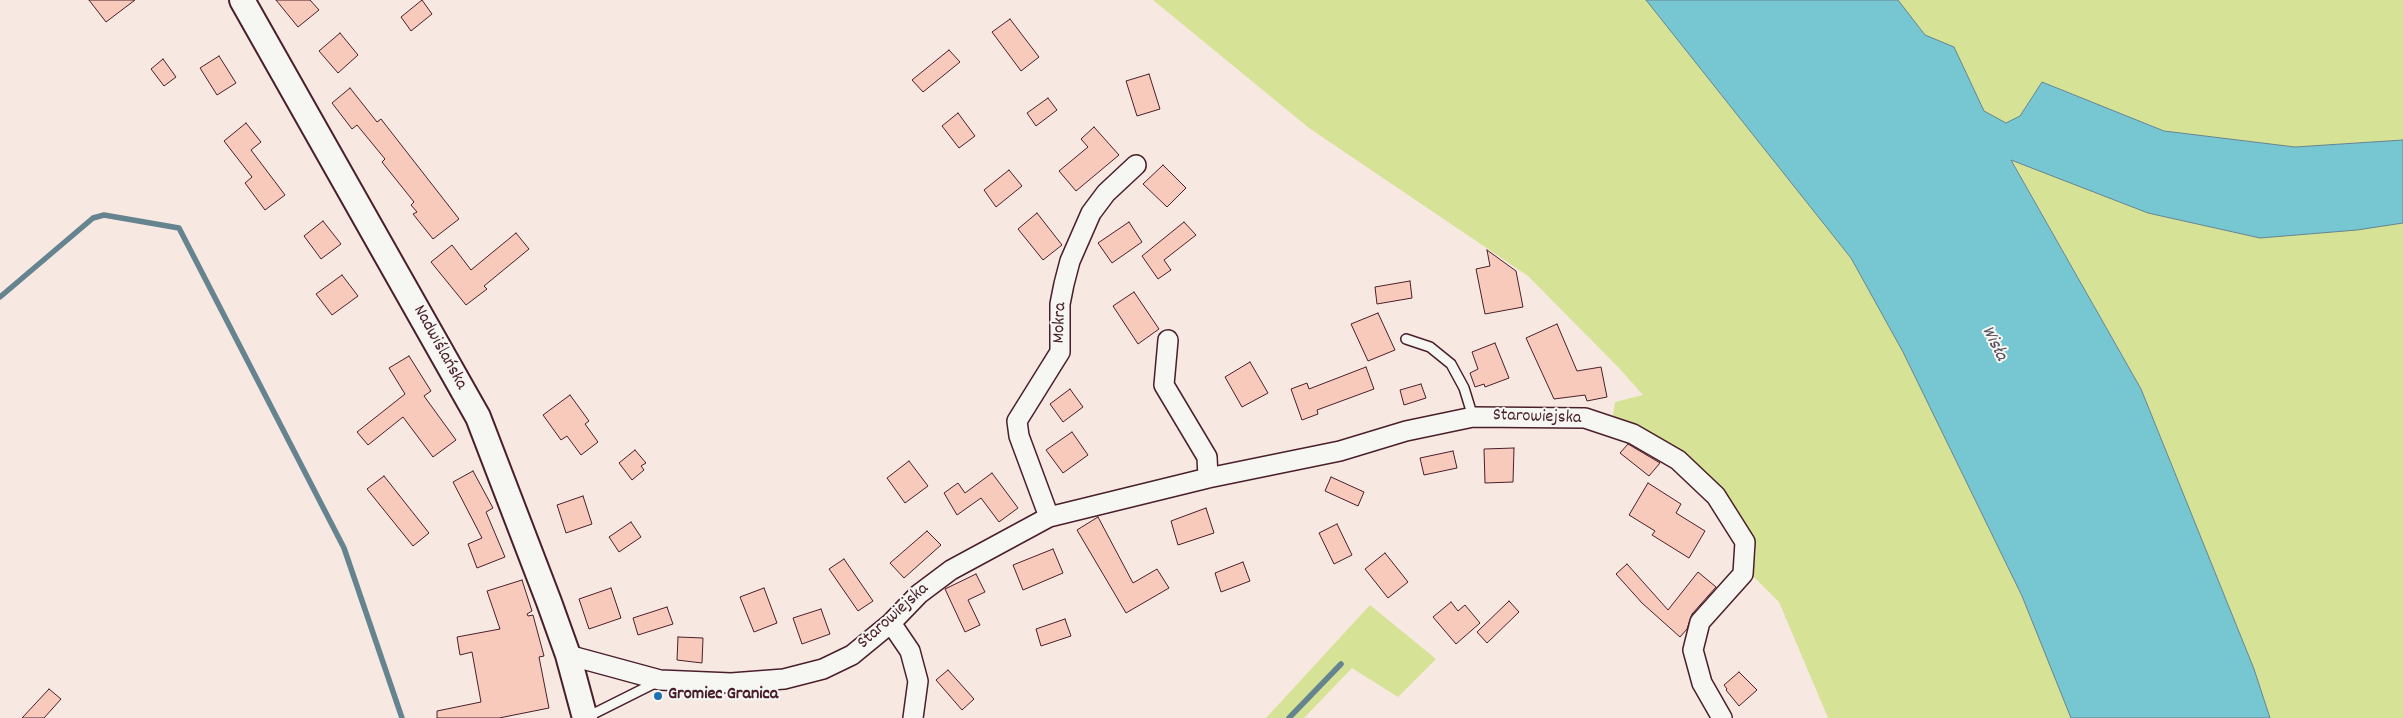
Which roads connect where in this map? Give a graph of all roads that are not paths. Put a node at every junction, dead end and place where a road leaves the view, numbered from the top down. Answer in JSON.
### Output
{"nodes":[{"id":1,"x":242,"y":0,"type":"edge"},
{"id":2,"x":1136,"y":165,"type":"dead end"},
{"id":3,"x":1406,"y":339,"type":"dead end"},
{"id":4,"x":1168,"y":340,"type":"dead end"},
{"id":5,"x":1474,"y":417,"type":"junction"},
{"id":6,"x":1208,"y":478,"type":"junction"},
{"id":7,"x":1049,"y":517,"type":"junction"},
{"id":8,"x":891,"y":622,"type":"junction"},
{"id":9,"x":568,"y":655,"type":"junction"},
{"id":10,"x":660,"y":680,"type":"junction"},
{"id":11,"x":585,"y":718,"type":"edge"},
{"id":12,"x":913,"y":718,"type":"edge"},
{"id":13,"x":1722,"y":718,"type":"edge"}],
"edges":[{"from":1,"to":9,"type":"street","name":"Nadwiślańska"},
{"from":2,"to":7,"type":"street","name":"Mokra"},
{"from":3,"to":5,"type":"lane"},
{"from":4,"to":6,"type":"street"},
{"from":5,"to":6,"type":"street","name":"Starowiejska"},
{"from":5,"to":13,"type":"street","name":"Starowiejska"},
{"from":6,"to":7,"type":"street","name":"Starowiejska"},
{"from":7,"to":8,"type":"street","name":"Starowiejska"},
{"from":8,"to":10,"type":"street","name":"Starowiejska"},
{"from":8,"to":12,"type":"street"},
{"from":9,"to":10,"type":"street","name":"Starowiejska"},
{"from":9,"to":11,"type":"street","name":"Nadwiślańska"},
{"from":10,"to":11,"type":"lane"}]}
